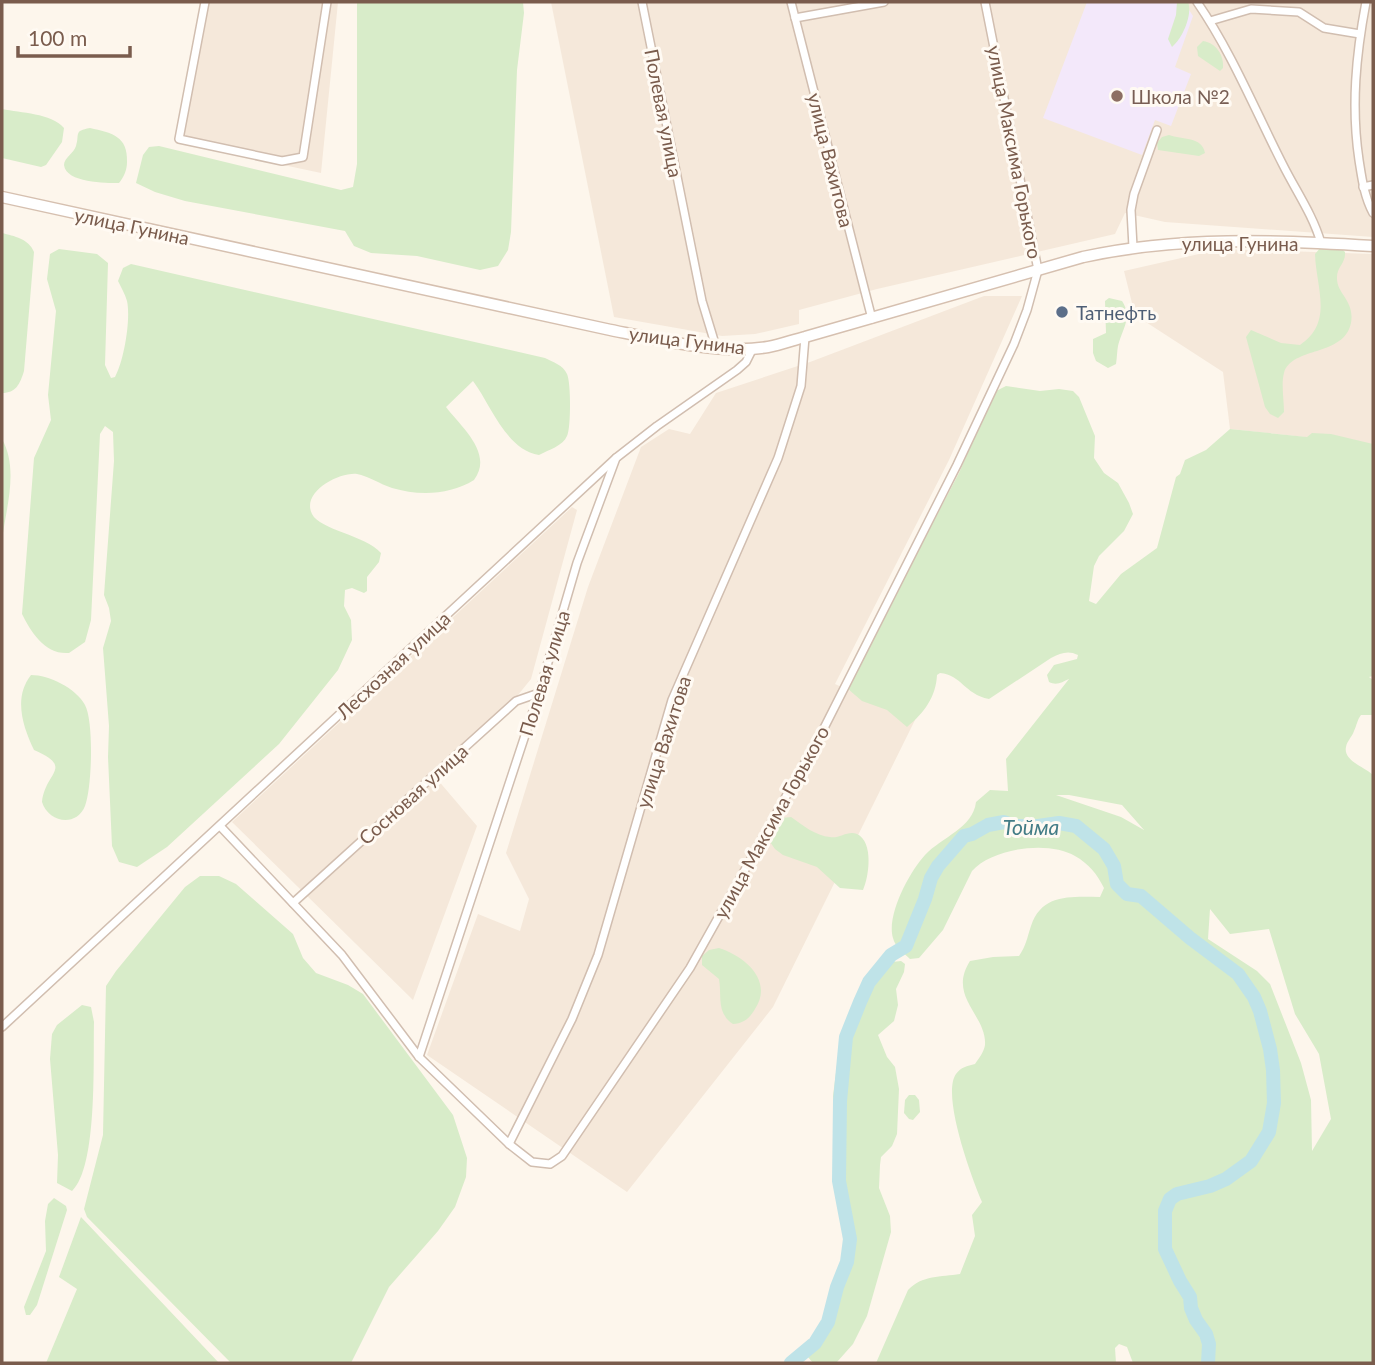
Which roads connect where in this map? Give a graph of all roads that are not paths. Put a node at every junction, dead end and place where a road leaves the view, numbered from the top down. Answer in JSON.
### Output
{"nodes":[{"id":1,"x":205,"y":2,"type":"edge"},
{"id":2,"x":327,"y":2,"type":"edge"},
{"id":3,"x":642,"y":2,"type":"edge"},
{"id":4,"x":791,"y":2,"type":"edge"},
{"id":5,"x":884,"y":2,"type":"edge"},
{"id":6,"x":985,"y":2,"type":"edge"},
{"id":7,"x":1197,"y":2,"type":"edge"},
{"id":8,"x":1366,"y":2,"type":"edge"},
{"id":9,"x":1252,"y":5,"type":"edge"},
{"id":10,"x":795,"y":18,"type":"junction"},
{"id":11,"x":1210,"y":21,"type":"junction"},
{"id":12,"x":1360,"y":34,"type":"junction"},
{"id":13,"x":1157,"y":130,"type":"dead end"},
{"id":14,"x":1373,"y":185,"type":"edge"},
{"id":15,"x":1363,"y":187,"type":"junction"},
{"id":16,"x":2,"y":197,"type":"edge"},
{"id":17,"x":1373,"y":213,"type":"edge"},
{"id":18,"x":1321,"y":243,"type":"junction"},
{"id":19,"x":1373,"y":246,"type":"edge"},
{"id":20,"x":1133,"y":247,"type":"junction"},
{"id":21,"x":1038,"y":270,"type":"junction"},
{"id":22,"x":872,"y":319,"type":"junction"},
{"id":23,"x":805,"y":337,"type":"junction"},
{"id":24,"x":716,"y":347,"type":"junction"},
{"id":25,"x":753,"y":348,"type":"junction"},
{"id":26,"x":616,"y":458,"type":"junction"},
{"id":27,"x":539,"y":693,"type":"junction"},
{"id":28,"x":220,"y":826,"type":"junction"},
{"id":29,"x":293,"y":903,"type":"junction"},
{"id":30,"x":2,"y":1027,"type":"edge"},
{"id":31,"x":419,"y":1057,"type":"junction"},
{"id":32,"x":509,"y":1143,"type":"junction"}],
"edges":[{"from":1,"to":2,"type":"street"},
{"from":3,"to":24,"type":"street","name":"Полевая улица"},
{"from":4,"to":10,"type":"street","name":"улица Вахитова"},
{"from":5,"to":10,"type":"street"},
{"from":6,"to":21,"type":"street","name":"улица Максима Горького"},
{"from":7,"to":11,"type":"street"},
{"from":8,"to":12,"type":"street"},
{"from":9,"to":11,"type":"street"},
{"from":9,"to":12,"type":"street"},
{"from":10,"to":22,"type":"street","name":"улица Вахитова"},
{"from":11,"to":18,"type":"street"},
{"from":12,"to":15,"type":"street"},
{"from":13,"to":20,"type":"street"},
{"from":14,"to":15,"type":"street"},
{"from":15,"to":17,"type":"street"},
{"from":16,"to":24,"type":"main road","name":"улица Гунина"},
{"from":18,"to":19,"type":"main road","name":"улица Гунина"},
{"from":18,"to":20,"type":"main road","name":"улица Гунина"},
{"from":20,"to":21,"type":"main road","name":"улица Гунина"},
{"from":21,"to":22,"type":"main road","name":"улица Гунина"},
{"from":21,"to":32,"type":"street","name":"улица Максима Горького"},
{"from":22,"to":23,"type":"main road","name":"улица Гунина"},
{"from":23,"to":25,"type":"main road","name":"улица Гунина"},
{"from":23,"to":32,"type":"street","name":"улица Вахитова"},
{"from":24,"to":25,"type":"main road","name":"улица Гунина"},
{"from":25,"to":26,"type":"street"},
{"from":26,"to":27,"type":"street","name":"Полевая улица"},
{"from":26,"to":28,"type":"street","name":"Лесхозная улица"},
{"from":27,"to":29,"type":"street","name":"Сосновая улица"},
{"from":27,"to":31,"type":"street","name":"Полевая улица"},
{"from":28,"to":29,"type":"street","name":"улица Максима Горького"},
{"from":28,"to":30,"type":"street","name":"Лесхозная улица"},
{"from":29,"to":31,"type":"street","name":"улица Максима Горького"},
{"from":31,"to":32,"type":"street","name":"улица Максима Горького"}]}
